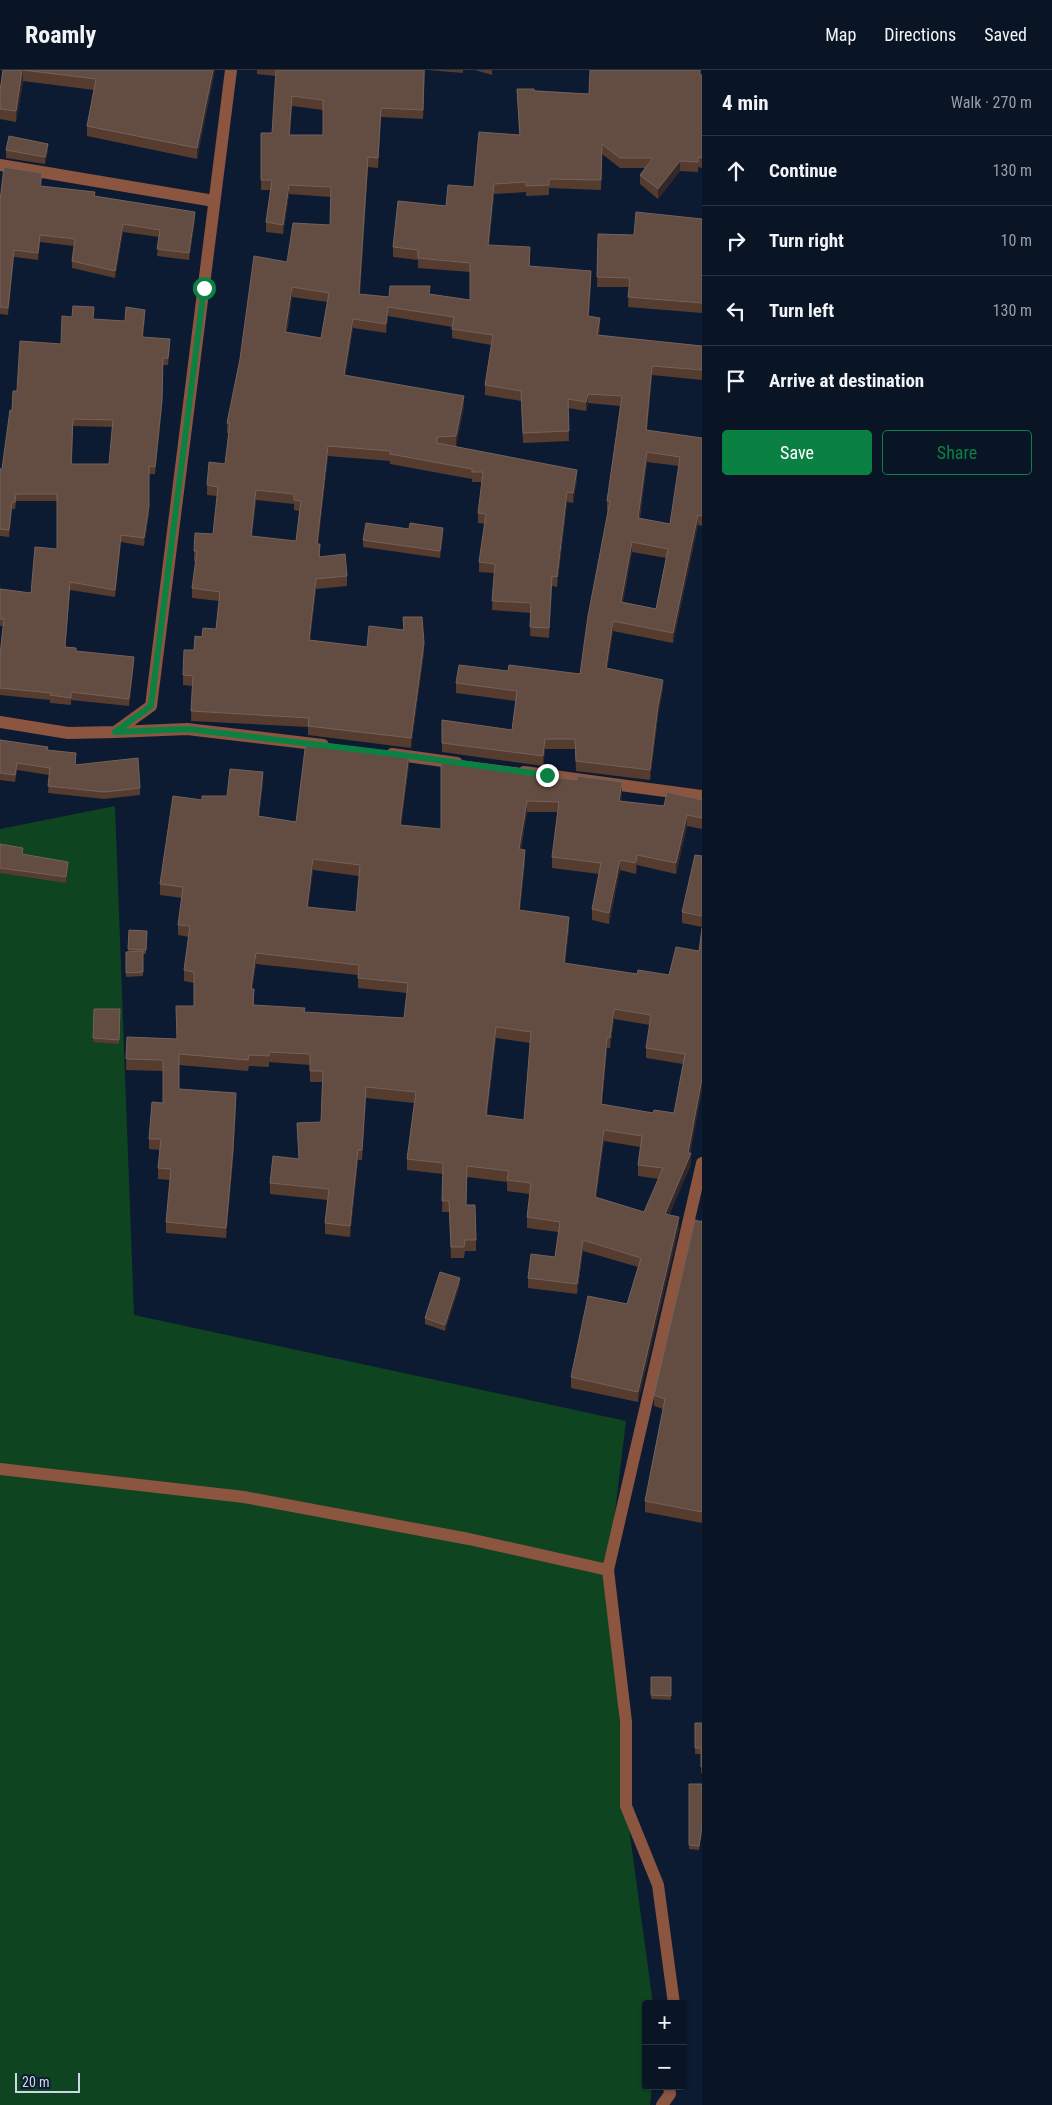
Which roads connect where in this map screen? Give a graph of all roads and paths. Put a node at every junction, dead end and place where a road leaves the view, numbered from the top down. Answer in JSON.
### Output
{"nodes":[{"id":1,"x":231,"y":70,"type":"edge"},
{"id":2,"x":0,"y":165,"type":"edge"},
{"id":3,"x":214,"y":200,"type":"junction"},
{"id":4,"x":0,"y":722,"type":"edge"},
{"id":5,"x":115,"y":732,"type":"junction"},
{"id":6,"x":335,"y":747,"type":"edge"},
{"id":7,"x":384,"y":753,"type":"edge"},
{"id":8,"x":471,"y":765,"type":"edge"},
{"id":9,"x":509,"y":770,"type":"edge"},
{"id":10,"x":702,"y":796,"type":"edge"},
{"id":11,"x":702,"y":1163,"type":"edge"},
{"id":12,"x":0,"y":1469,"type":"edge"},
{"id":13,"x":608,"y":1570,"type":"junction"},
{"id":14,"x":673,"y":2000,"type":"edge"},
{"id":15,"x":670,"y":2090,"type":"edge"},
{"id":16,"x":662,"y":2105,"type":"edge"}],
"edges":[{"from":1,"to":3,"type":"street"},
{"from":2,"to":3,"type":"street"},
{"from":3,"to":5,"type":"street"},
{"from":4,"to":5,"type":"street"},
{"from":5,"to":6,"type":"street"},
{"from":7,"to":8,"type":"street"},
{"from":9,"to":10,"type":"street"},
{"from":11,"to":13,"type":"street"},
{"from":12,"to":13,"type":"street"},
{"from":13,"to":14,"type":"street"},
{"from":15,"to":16,"type":"street"}]}
